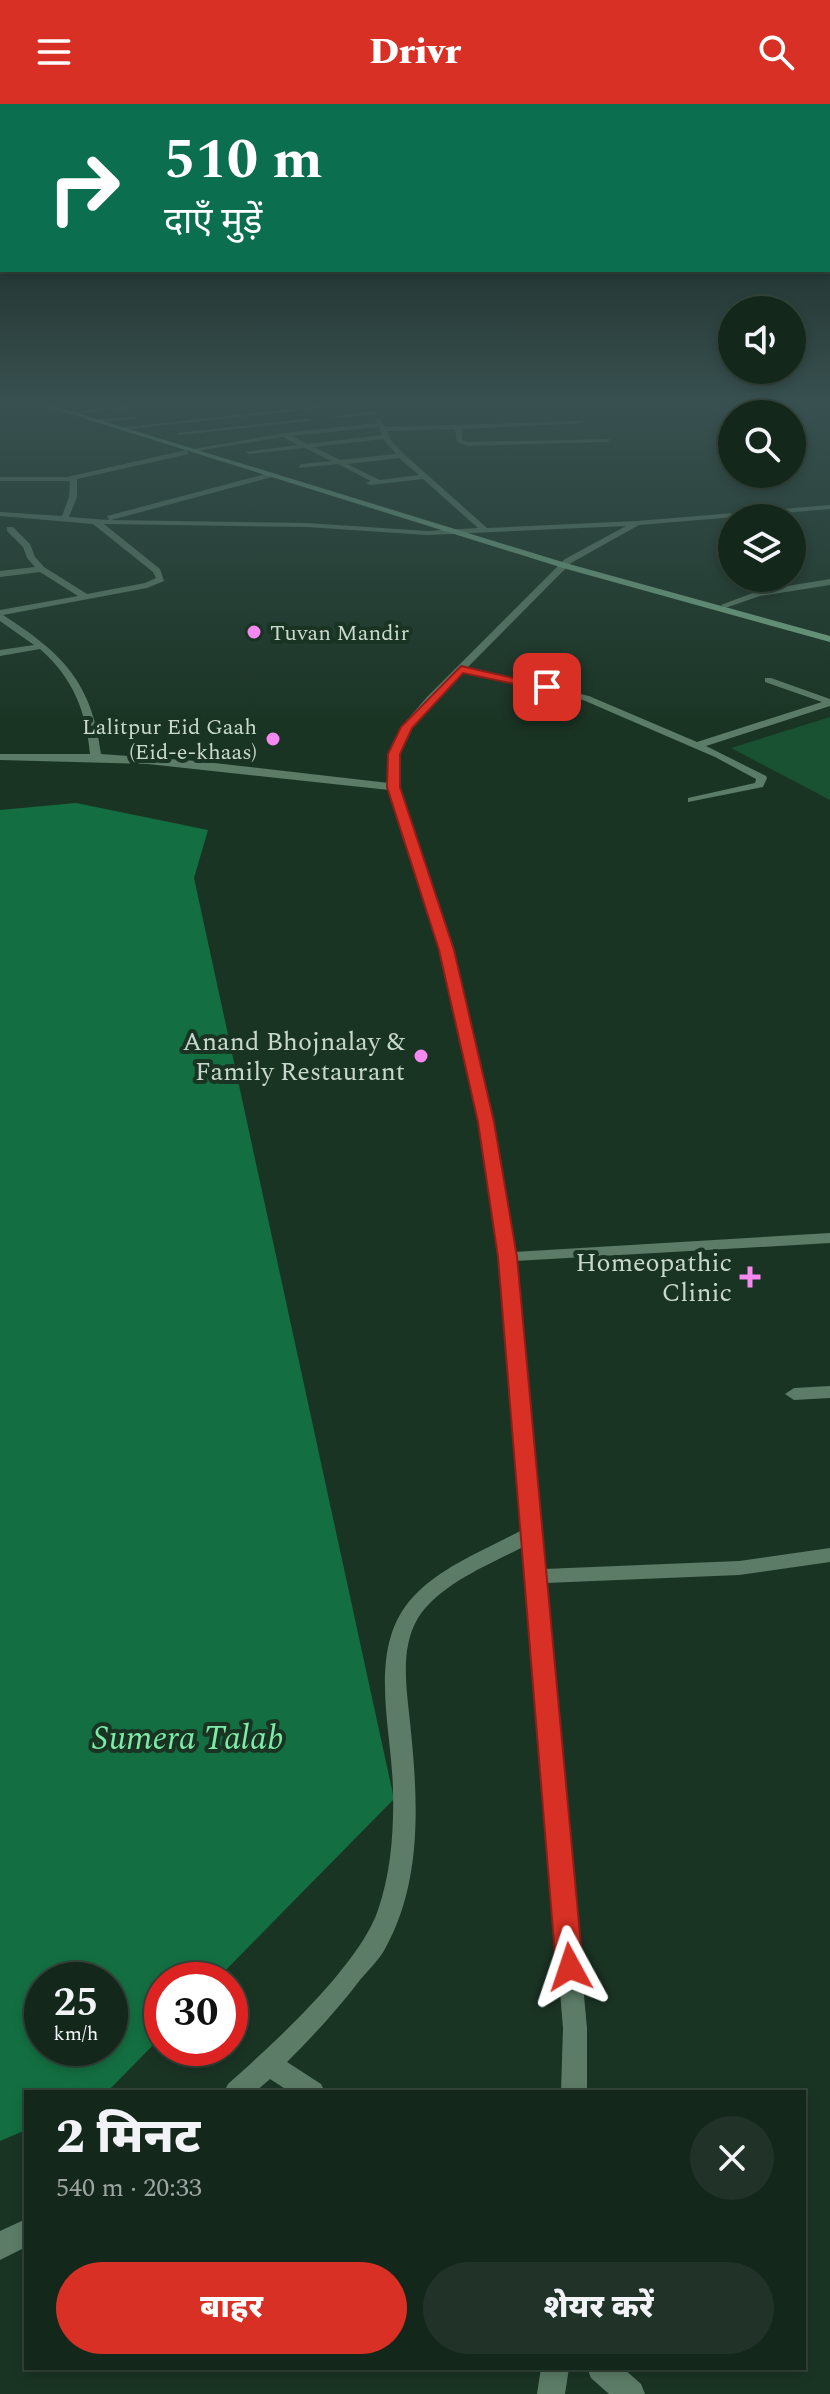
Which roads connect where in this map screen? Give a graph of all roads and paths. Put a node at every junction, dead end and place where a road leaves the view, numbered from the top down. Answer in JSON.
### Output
{"nodes":[{"id":1,"x":67,"y":511,"type":"edge"},
{"id":2,"x":131,"y":511,"type":"edge"},
{"id":3,"x":390,"y":511,"type":"edge"},
{"id":4,"x":405,"y":511,"type":"edge"},
{"id":5,"x":463,"y":511,"type":"edge"},
{"id":6,"x":783,"y":511,"type":"edge"},
{"id":7,"x":0,"y":514,"type":"edge"},
{"id":8,"x":65,"y":518,"type":"junction"},
{"id":9,"x":92,"y":521,"type":"junction"},
{"id":10,"x":637,"y":523,"type":"junction"},
{"id":11,"x":5,"y":530,"type":"edge"},
{"id":12,"x":473,"y":531,"type":"junction"},
{"id":13,"x":486,"y":531,"type":"junction"},
{"id":14,"x":461,"y":532,"type":"junction"},
{"id":15,"x":567,"y":563,"type":"junction"},
{"id":16,"x":41,"y":569,"type":"junction"},
{"id":17,"x":0,"y":574,"type":"edge"},
{"id":18,"x":830,"y":582,"type":"edge"},
{"id":19,"x":86,"y":597,"type":"junction"},
{"id":20,"x":725,"y":605,"type":"junction"},
{"id":21,"x":0,"y":615,"type":"edge"},
{"id":22,"x":830,"y":632,"type":"edge"},
{"id":23,"x":830,"y":639,"type":"edge"},
{"id":24,"x":43,"y":646,"type":"junction"},
{"id":25,"x":0,"y":653,"type":"edge"},
{"id":26,"x":461,"y":669,"type":"junction"},
{"id":27,"x":768,"y":680,"type":"dead end"},
{"id":28,"x":830,"y":702,"type":"edge"},
{"id":29,"x":697,"y":745,"type":"junction"},
{"id":30,"x":0,"y":757,"type":"edge"},
{"id":31,"x":96,"y":757,"type":"junction"},
{"id":32,"x":394,"y":787,"type":"junction"},
{"id":33,"x":692,"y":800,"type":"dead end"},
{"id":34,"x":830,"y":1238,"type":"edge"},
{"id":35,"x":507,"y":1257,"type":"junction"},
{"id":36,"x":830,"y":1392,"type":"edge"},
{"id":37,"x":794,"y":1394,"type":"dead end"},
{"id":38,"x":532,"y":1533,"type":"junction"},
{"id":39,"x":830,"y":1555,"type":"edge"},
{"id":40,"x":536,"y":1576,"type":"junction"},
{"id":41,"x":269,"y":2064,"type":"junction"},
{"id":42,"x":239,"y":2090,"type":"edge"},
{"id":43,"x":309,"y":2090,"type":"edge"},
{"id":44,"x":574,"y":2090,"type":"edge"},
{"id":45,"x":24,"y":2233,"type":"edge"},
{"id":46,"x":0,"y":2246,"type":"edge"},
{"id":47,"x":555,"y":2370,"type":"edge"},
{"id":48,"x":603,"y":2370,"type":"edge"},
{"id":49,"x":551,"y":2394,"type":"edge"},
{"id":50,"x":631,"y":2394,"type":"edge"}],
"edges":[{"from":1,"to":8,"type":"street"},
{"from":2,"to":9,"type":"street"},
{"from":3,"to":14,"type":"main road"},
{"from":4,"to":12,"type":"main road"},
{"from":5,"to":13,"type":"street"},
{"from":6,"to":10,"type":"street"},
{"from":7,"to":8,"type":"street"},
{"from":8,"to":9,"type":"street"},
{"from":9,"to":11,"type":"street"},
{"from":9,"to":14,"type":"street"},
{"from":9,"to":19,"type":"street"},
{"from":10,"to":13,"type":"street"},
{"from":10,"to":15,"type":"street"},
{"from":11,"to":16,"type":"street"},
{"from":12,"to":13,"type":"street"},
{"from":12,"to":14,"type":"street"},
{"from":12,"to":15,"type":"main road"},
{"from":14,"to":15,"type":"main road"},
{"from":15,"to":20,"type":"main road"},
{"from":15,"to":23,"type":"main road"},
{"from":15,"to":26,"type":"street"},
{"from":16,"to":17,"type":"street"},
{"from":16,"to":19,"type":"street"},
{"from":18,"to":20,"type":"street"},
{"from":19,"to":21,"type":"street"},
{"from":20,"to":22,"type":"main road"},
{"from":21,"to":24,"type":"street"},
{"from":24,"to":25,"type":"street"},
{"from":24,"to":31,"type":"street"},
{"from":26,"to":29,"type":"street"},
{"from":26,"to":32,"type":"street"},
{"from":27,"to":28,"type":"street"},
{"from":28,"to":29,"type":"street"},
{"from":29,"to":33,"type":"street"},
{"from":30,"to":31,"type":"street"},
{"from":31,"to":32,"type":"street"},
{"from":32,"to":35,"type":"street"},
{"from":34,"to":35,"type":"street"},
{"from":35,"to":38,"type":"street"},
{"from":36,"to":37,"type":"street"},
{"from":38,"to":40,"type":"street"},
{"from":38,"to":41,"type":"street"},
{"from":39,"to":40,"type":"street"},
{"from":40,"to":44,"type":"street"},
{"from":41,"to":42,"type":"street"},
{"from":41,"to":43,"type":"street"},
{"from":45,"to":46,"type":"street"},
{"from":47,"to":49,"type":"street"},
{"from":48,"to":50,"type":"street"}]}
